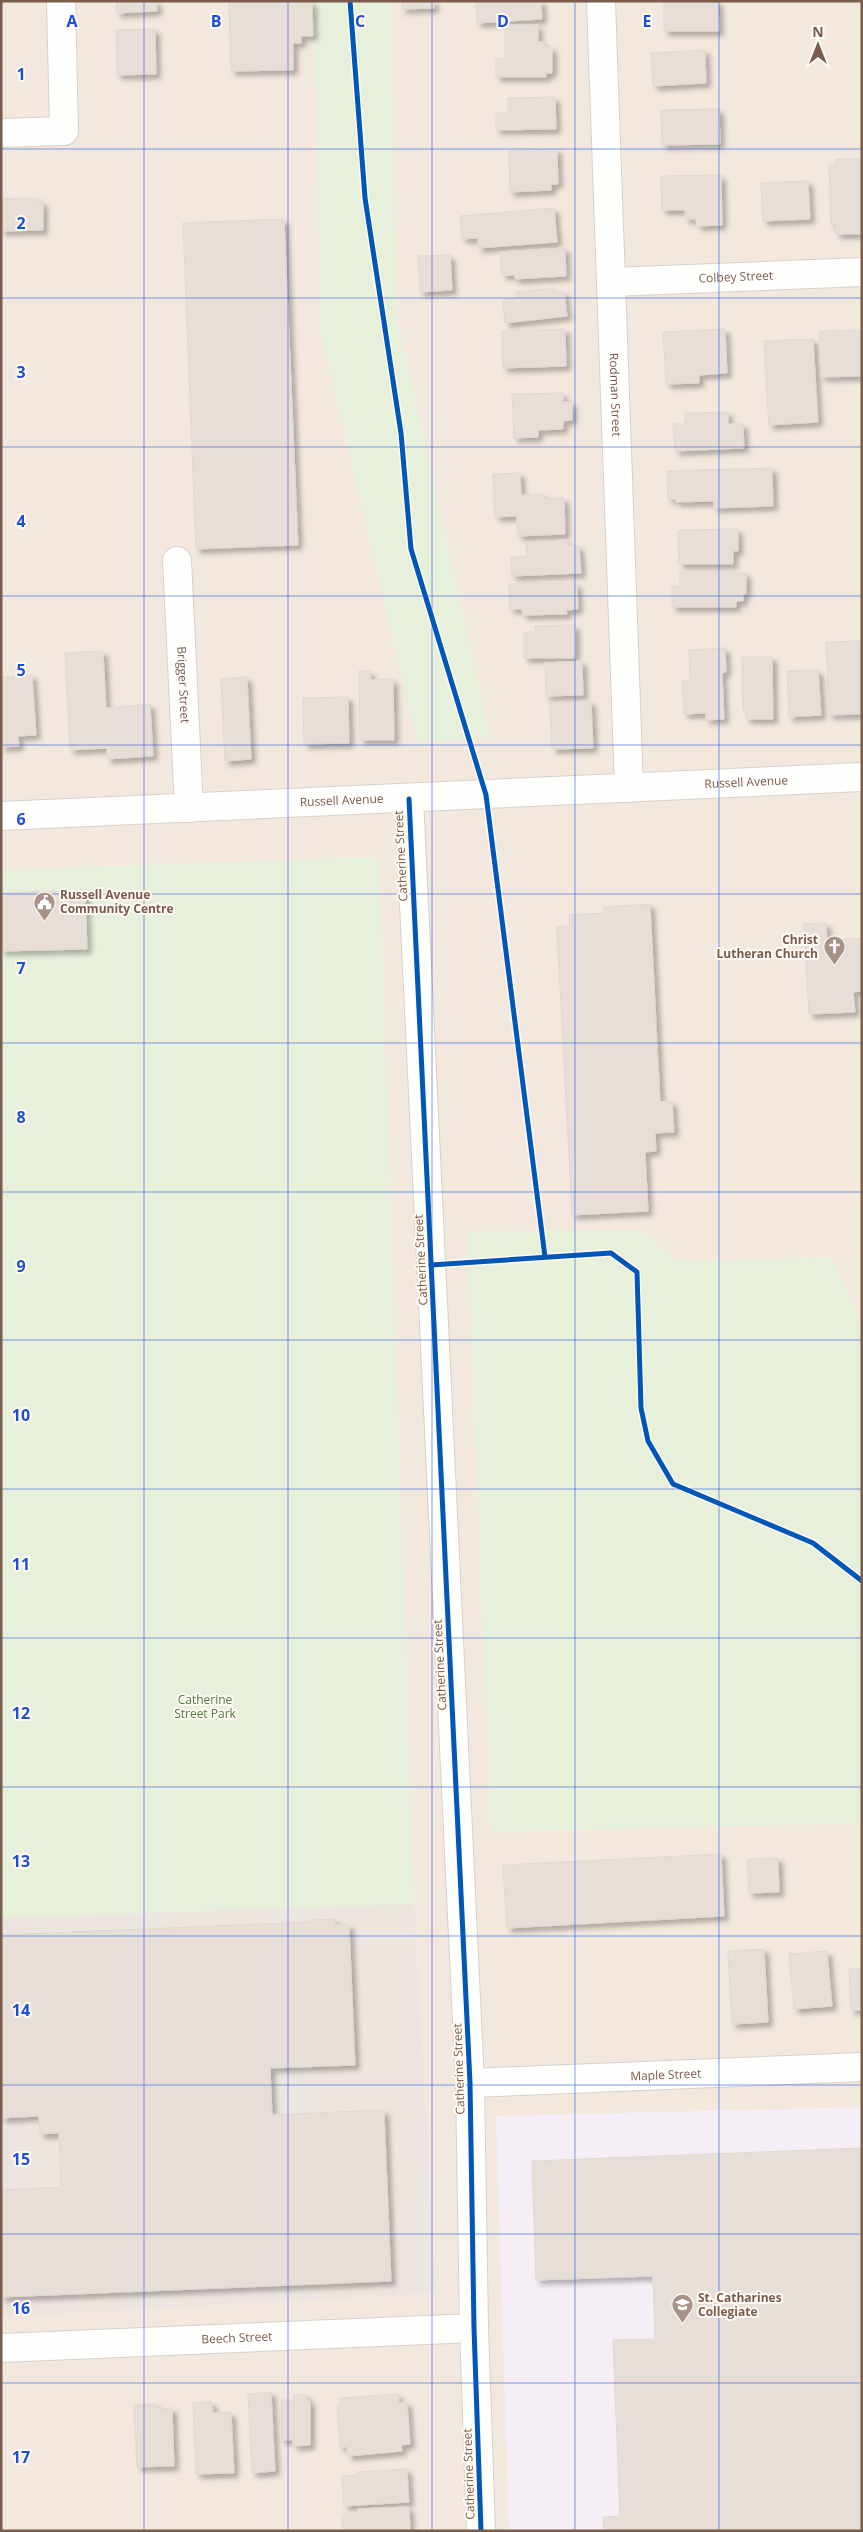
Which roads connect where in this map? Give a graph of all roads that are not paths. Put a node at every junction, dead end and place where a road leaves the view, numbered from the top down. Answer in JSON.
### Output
{"nodes":[{"id":1,"x":61,"y":1,"type":"edge"},
{"id":2,"x":601,"y":1,"type":"edge"},
{"id":3,"x":1,"y":133,"type":"edge"},
{"id":4,"x":862,"y":272,"type":"edge"},
{"id":5,"x":610,"y":282,"type":"junction"},
{"id":6,"x":177,"y":561,"type":"dead end"},
{"id":7,"x":862,"y":777,"type":"edge"},
{"id":8,"x":629,"y":788,"type":"junction"},
{"id":9,"x":409,"y":798,"type":"junction"},
{"id":10,"x":189,"y":808,"type":"junction"},
{"id":11,"x":1,"y":816,"type":"edge"},
{"id":12,"x":862,"y":2067,"type":"edge"},
{"id":13,"x":470,"y":2083,"type":"junction"},
{"id":14,"x":474,"y":2328,"type":"junction"},
{"id":15,"x":1,"y":2348,"type":"edge"},
{"id":16,"x":481,"y":2531,"type":"edge"}],
"edges":[{"from":1,"to":3,"type":"street"},
{"from":2,"to":5,"type":"street","name":"Rodman Street"},
{"from":4,"to":5,"type":"street","name":"Colbey Street"},
{"from":5,"to":8,"type":"street","name":"Rodman Street"},
{"from":6,"to":10,"type":"street","name":"Brigger Street"},
{"from":7,"to":8,"type":"street","name":"Russell Avenue"},
{"from":8,"to":9,"type":"street","name":"Russell Avenue"},
{"from":9,"to":10,"type":"street","name":"Russell Avenue"},
{"from":9,"to":13,"type":"street","name":"Catherine Street"},
{"from":10,"to":11,"type":"street","name":"Russell Avenue"},
{"from":12,"to":13,"type":"street","name":"Maple Street"},
{"from":13,"to":14,"type":"street","name":"Catherine Street"},
{"from":14,"to":15,"type":"street","name":"Beech Street"},
{"from":14,"to":16,"type":"street","name":"Catherine Street"}]}
